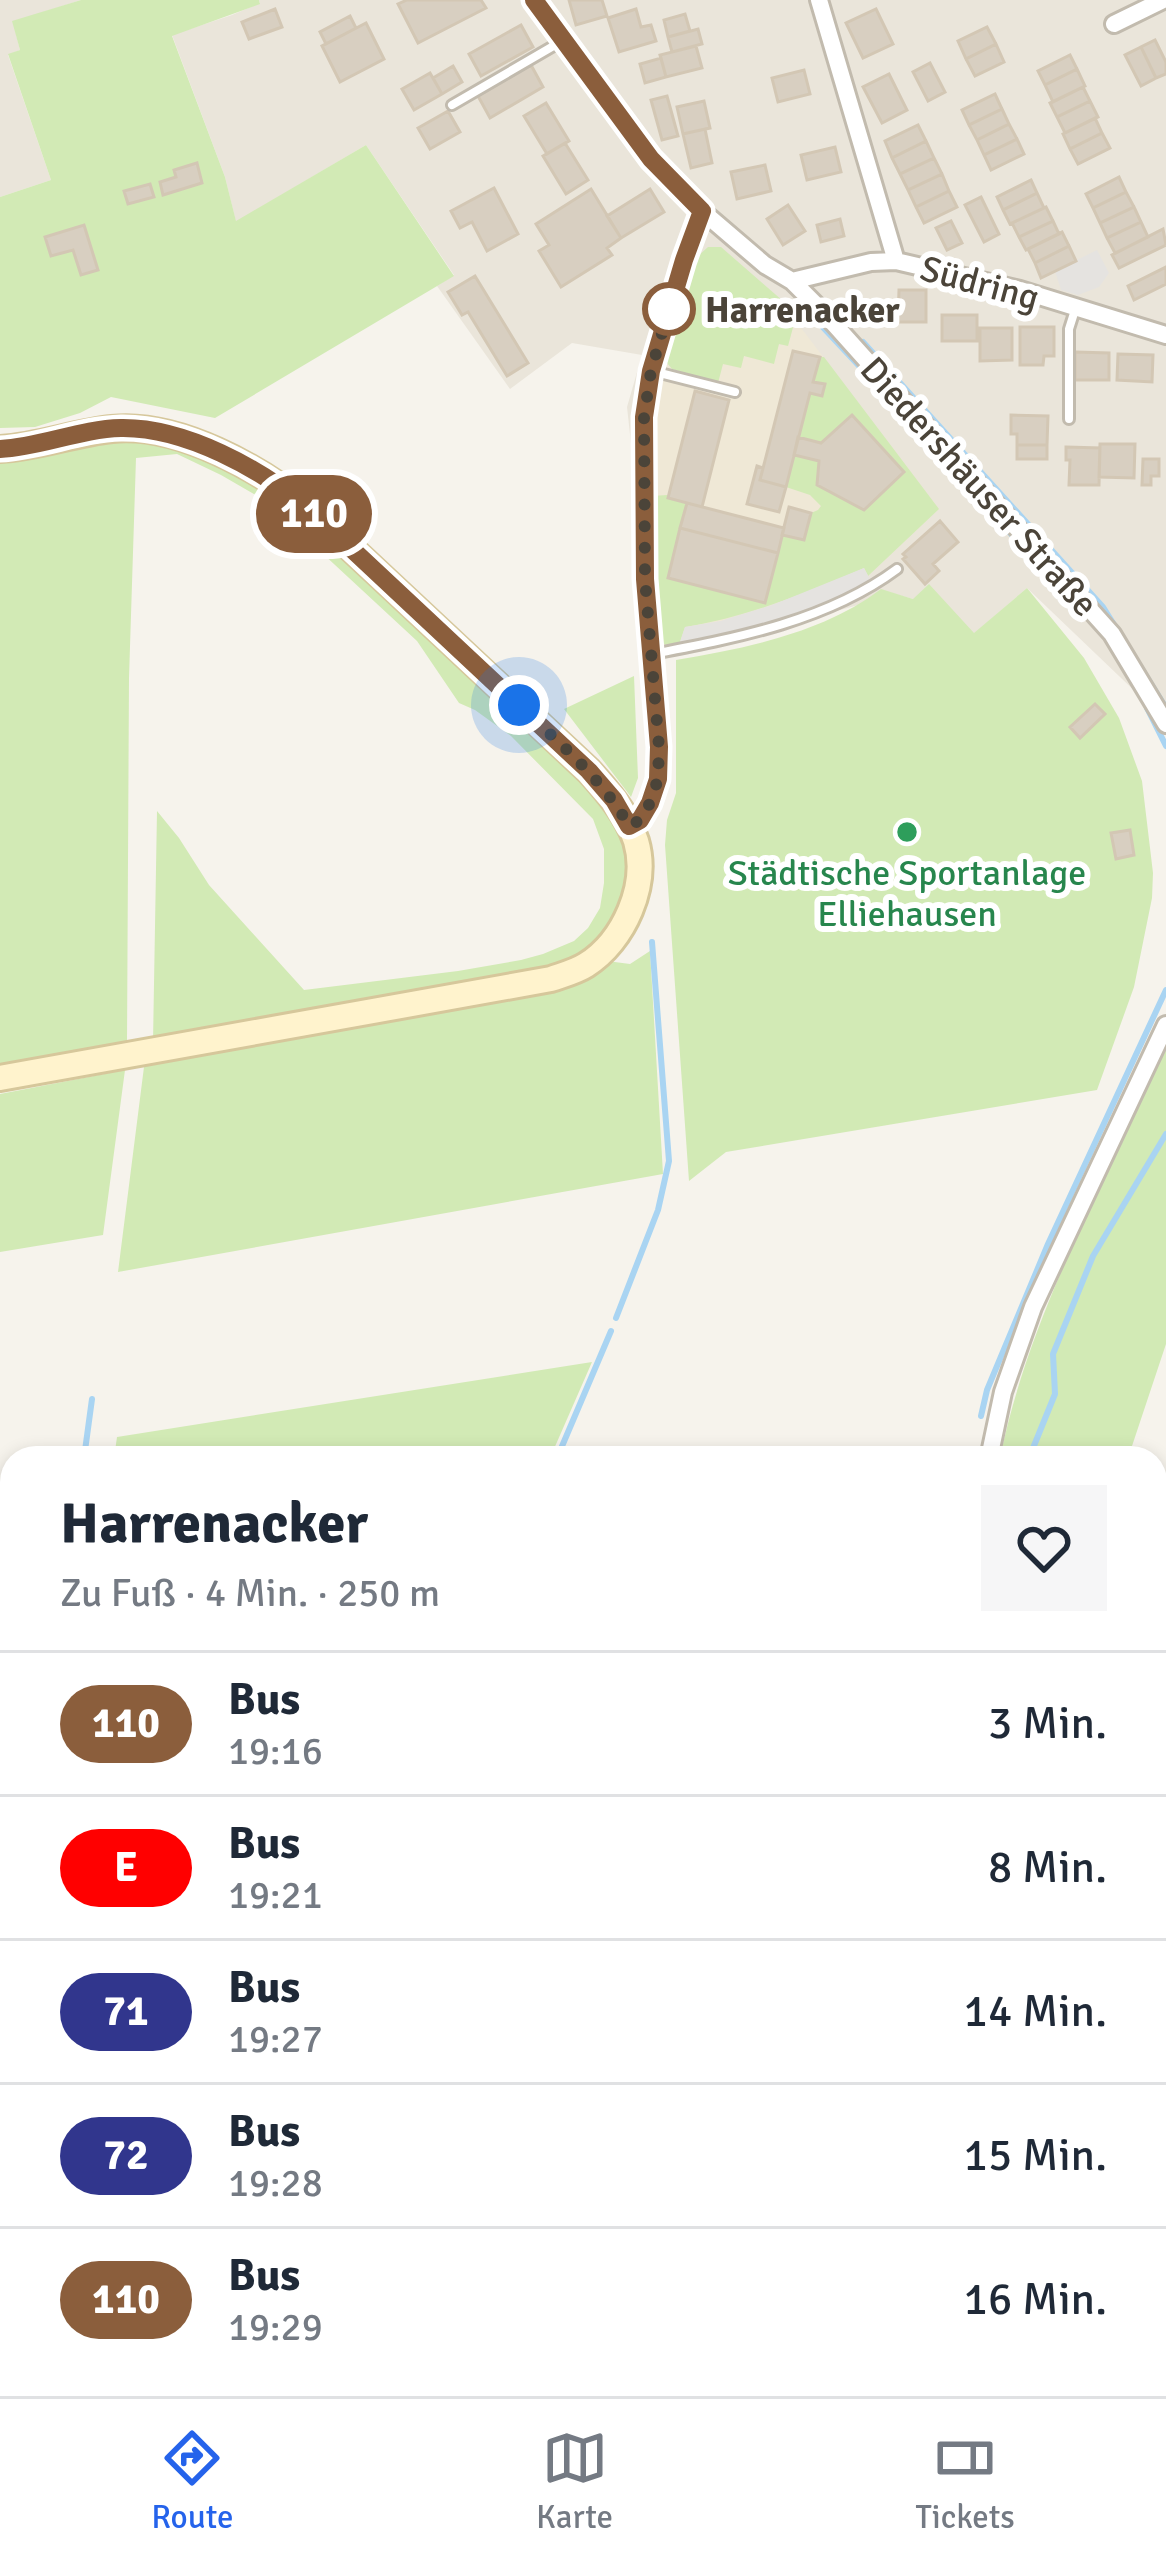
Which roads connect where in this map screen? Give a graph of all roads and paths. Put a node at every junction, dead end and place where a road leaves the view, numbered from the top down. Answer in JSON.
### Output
{"nodes":[{"id":1,"x":534,"y":0,"type":"edge"},
{"id":2,"x":819,"y":0,"type":"edge"},
{"id":3,"x":1162,"y":0,"type":"edge"},
{"id":4,"x":1106,"y":26,"type":"dead end"},
{"id":5,"x":563,"y":40,"type":"junction"},
{"id":6,"x":452,"y":105,"type":"dead end"},
{"id":7,"x":702,"y":211,"type":"junction"},
{"id":8,"x":896,"y":261,"type":"junction"},
{"id":9,"x":792,"y":280,"type":"junction"},
{"id":10,"x":1076,"y":308,"type":"junction"},
{"id":11,"x":1166,"y":335,"type":"edge"},
{"id":12,"x":651,"y":371,"type":"junction"},
{"id":13,"x":735,"y":392,"type":"dead end"},
{"id":14,"x":1069,"y":419,"type":"dead end"},
{"id":15,"x":0,"y":449,"type":"edge"},
{"id":16,"x":897,"y":569,"type":"dead end"},
{"id":17,"x":651,"y":654,"type":"junction"},
{"id":18,"x":1166,"y":724,"type":"edge"},
{"id":19,"x":629,"y":826,"type":"junction"},
{"id":20,"x":1166,"y":1025,"type":"edge"},
{"id":21,"x":0,"y":1078,"type":"edge"},
{"id":22,"x":992,"y":1446,"type":"edge"}],
"edges":[{"from":1,"to":5,"type":"street","name":"Diedershäuser Straße"},
{"from":2,"to":8,"type":"street"},
{"from":3,"to":4,"type":"street"},
{"from":5,"to":6,"type":"lane"},
{"from":5,"to":7,"type":"street","name":"Diedershäuser Straße"},
{"from":7,"to":9,"type":"street","name":"Diedershäuser Straße"},
{"from":7,"to":12,"type":"street"},
{"from":8,"to":9,"type":"street","name":"Südring"},
{"from":8,"to":10,"type":"street","name":"Südring"},
{"from":9,"to":18,"type":"street","name":"Diedershäuser Straße"},
{"from":10,"to":11,"type":"street","name":"Südring"},
{"from":10,"to":14,"type":"lane"},
{"from":12,"to":13,"type":"lane"},
{"from":12,"to":17,"type":"street"},
{"from":15,"to":19,"type":"street"},
{"from":16,"to":17,"type":"lane"},
{"from":17,"to":19,"type":"street"},
{"from":19,"to":21,"type":"street"},
{"from":20,"to":22,"type":"street"}]}
